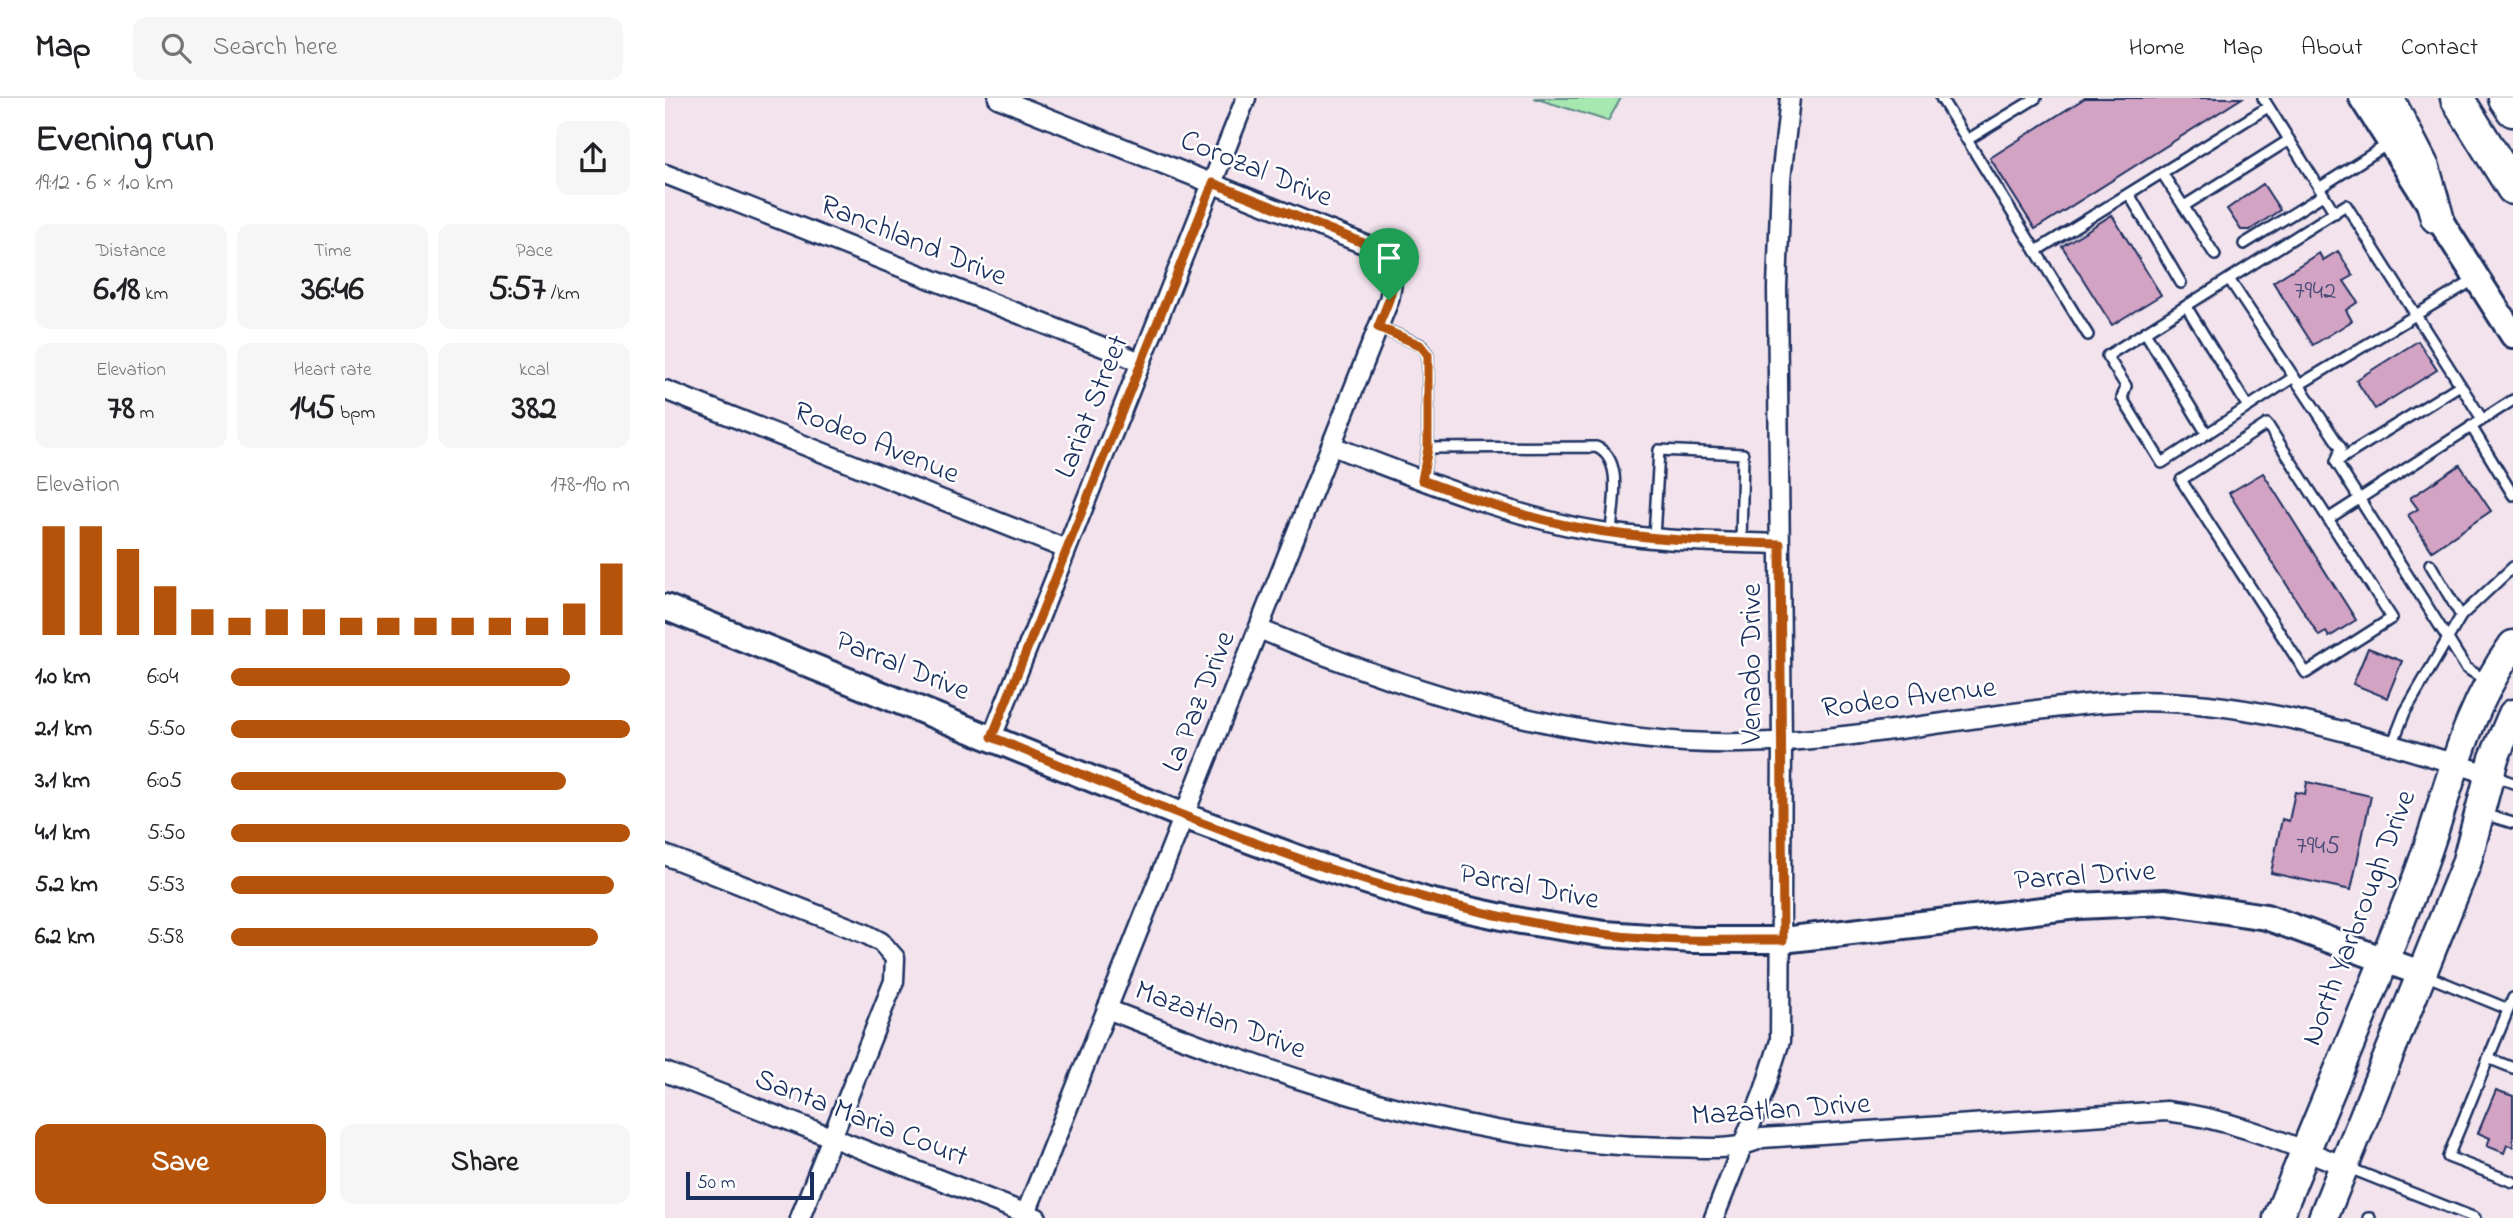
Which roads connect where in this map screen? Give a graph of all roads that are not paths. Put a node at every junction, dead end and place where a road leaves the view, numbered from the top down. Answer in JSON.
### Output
{"nodes":[{"id":1,"x":998,"y":98,"type":"edge"},
{"id":2,"x":1246,"y":98,"type":"edge"},
{"id":3,"x":1790,"y":98,"type":"edge"},
{"id":4,"x":1941,"y":98,"type":"edge"},
{"id":5,"x":2036,"y":98,"type":"edge"},
{"id":6,"x":2263,"y":98,"type":"edge"},
{"id":7,"x":2361,"y":98,"type":"edge"},
{"id":8,"x":2387,"y":98,"type":"edge"},
{"id":9,"x":2457,"y":98,"type":"edge"},
{"id":10,"x":2505,"y":98,"type":"edge"},
{"id":11,"x":2268,"y":107,"type":"junction"},
{"id":12,"x":2513,"y":110,"type":"edge"},
{"id":13,"x":1967,"y":140,"type":"junction"},
{"id":14,"x":2289,"y":140,"type":"junction"},
{"id":15,"x":2390,"y":142,"type":"junction"},
{"id":16,"x":2162,"y":173,"type":"junction"},
{"id":17,"x":665,"y":174,"type":"edge"},
{"id":18,"x":1213,"y":183,"type":"junction"},
{"id":19,"x":2513,"y":188,"type":"edge"},
{"id":20,"x":2321,"y":191,"type":"junction"},
{"id":21,"x":2129,"y":194,"type":"junction"},
{"id":22,"x":2184,"y":206,"type":"junction"},
{"id":23,"x":2335,"y":212,"type":"junction"},
{"id":24,"x":2437,"y":217,"type":"junction"},
{"id":25,"x":2244,"y":244,"type":"dead end"},
{"id":26,"x":1376,"y":248,"type":"joint"},
{"id":27,"x":2036,"y":251,"type":"junction"},
{"id":28,"x":2215,"y":255,"type":"dead end"},
{"id":29,"x":2229,"y":279,"type":"junction"},
{"id":30,"x":2477,"y":279,"type":"junction"},
{"id":31,"x":2181,"y":283,"type":"dead end"},
{"id":32,"x":2186,"y":306,"type":"junction"},
{"id":33,"x":2415,"y":313,"type":"junction"},
{"id":34,"x":1378,"y":327,"type":"junction"},
{"id":35,"x":2145,"y":332,"type":"junction"},
{"id":36,"x":2088,"y":335,"type":"dead end"},
{"id":37,"x":2513,"y":335,"type":"edge"},
{"id":38,"x":1141,"y":362,"type":"junction"},
{"id":39,"x":2296,"y":381,"type":"junction"},
{"id":40,"x":2460,"y":385,"type":"junction"},
{"id":41,"x":665,"y":390,"type":"edge"},
{"id":42,"x":2513,"y":400,"type":"edge"},
{"id":43,"x":2248,"y":407,"type":"junction"},
{"id":44,"x":2482,"y":419,"type":"junction"},
{"id":45,"x":2471,"y":426,"type":"junction"},
{"id":46,"x":2207,"y":433,"type":"junction"},
{"id":47,"x":1332,"y":446,"type":"junction"},
{"id":48,"x":1428,"y":448,"type":"junction"},
{"id":49,"x":2336,"y":462,"type":"junction"},
{"id":50,"x":1422,"y":480,"type":"junction"},
{"id":51,"x":2513,"y":495,"type":"edge"},
{"id":52,"x":2360,"y":498,"type":"junction"},
{"id":53,"x":2328,"y":519,"type":"junction"},
{"id":54,"x":1611,"y":533,"type":"junction"},
{"id":55,"x":1654,"y":538,"type":"junction"},
{"id":56,"x":1741,"y":543,"type":"junction"},
{"id":57,"x":1780,"y":544,"type":"junction"},
{"id":58,"x":1066,"y":549,"type":"junction"},
{"id":59,"x":2430,"y":564,"type":"dead end"},
{"id":60,"x":2513,"y":567,"type":"edge"},
{"id":61,"x":665,"y":607,"type":"edge"},
{"id":62,"x":2461,"y":616,"type":"junction"},
{"id":63,"x":1259,"y":629,"type":"junction"},
{"id":64,"x":2448,"y":639,"type":"junction"},
{"id":65,"x":2513,"y":645,"type":"edge"},
{"id":66,"x":2488,"y":683,"type":"junction"},
{"id":67,"x":2511,"y":724,"type":"edge"},
{"id":68,"x":992,"y":737,"type":"junction"},
{"id":69,"x":1782,"y":742,"type":"junction"},
{"id":70,"x":2392,"y":745,"type":"junction"},
{"id":71,"x":2453,"y":763,"type":"junction"},
{"id":72,"x":2501,"y":779,"type":"edge"},
{"id":73,"x":2480,"y":813,"type":"junction"},
{"id":74,"x":1184,"y":816,"type":"junction"},
{"id":75,"x":2513,"y":823,"type":"edge"},
{"id":76,"x":665,"y":855,"type":"edge"},
{"id":77,"x":1783,"y":940,"type":"junction"},
{"id":78,"x":2384,"y":959,"type":"junction"},
{"id":79,"x":2423,"y":974,"type":"junction"},
{"id":80,"x":2513,"y":998,"type":"edge"},
{"id":81,"x":1107,"y":1009,"type":"junction"},
{"id":82,"x":2508,"y":1009,"type":"junction"},
{"id":83,"x":2489,"y":1058,"type":"junction"},
{"id":84,"x":2513,"y":1068,"type":"edge"},
{"id":85,"x":665,"y":1072,"type":"edge"},
{"id":86,"x":832,"y":1138,"type":"junction"},
{"id":87,"x":1741,"y":1148,"type":"junction"},
{"id":88,"x":2305,"y":1151,"type":"junction"},
{"id":89,"x":2344,"y":1166,"type":"junction"},
{"id":90,"x":2513,"y":1182,"type":"edge"},
{"id":91,"x":1029,"y":1216,"type":"edge"},
{"id":92,"x":800,"y":1218,"type":"edge"},
{"id":93,"x":1714,"y":1218,"type":"edge"},
{"id":94,"x":2278,"y":1218,"type":"edge"},
{"id":95,"x":2323,"y":1218,"type":"edge"},
{"id":96,"x":2475,"y":1218,"type":"edge"}],
"edges":[{"from":1,"to":18,"type":"street","name":"Corozal Drive"},
{"from":2,"to":18,"type":"street","name":"Lariat Street"},
{"from":3,"to":57,"type":"street","name":"Venado Drive"},
{"from":4,"to":13,"type":"lane"},
{"from":5,"to":13,"type":"lane"},
{"from":6,"to":11,"type":"lane"},
{"from":7,"to":15,"type":"street"},
{"from":8,"to":24,"type":"highway"},
{"from":9,"to":19,"type":"highway"},
{"from":10,"to":12,"type":"highway"},
{"from":11,"to":14,"type":"lane"},
{"from":11,"to":16,"type":"lane"},
{"from":13,"to":27,"type":"lane"},
{"from":14,"to":20,"type":"lane"},
{"from":14,"to":22,"type":"lane"},
{"from":15,"to":20,"type":"lane"},
{"from":15,"to":24,"type":"street"},
{"from":16,"to":21,"type":"lane"},
{"from":16,"to":22,"type":"lane"},
{"from":17,"to":38,"type":"street","name":"Ranchland Drive"},
{"from":18,"to":26,"type":"street","name":"Corozal Drive"},
{"from":18,"to":38,"type":"street","name":"Lariat Street"},
{"from":20,"to":23,"type":"lane"},
{"from":20,"to":25,"type":"lane"},
{"from":21,"to":27,"type":"lane"},
{"from":21,"to":31,"type":"lane"},
{"from":22,"to":28,"type":"lane"},
{"from":23,"to":29,"type":"lane"},
{"from":23,"to":33,"type":"lane"},
{"from":24,"to":30,"type":"street"},
{"from":26,"to":34,"type":"street","name":"La Paz Drive"},
{"from":27,"to":36,"type":"lane"},
{"from":29,"to":32,"type":"lane"},
{"from":29,"to":39,"type":"lane"},
{"from":30,"to":33,"type":"lane"},
{"from":30,"to":37,"type":"street"},
{"from":32,"to":35,"type":"lane"},
{"from":32,"to":43,"type":"lane"},
{"from":33,"to":39,"type":"lane"},
{"from":33,"to":40,"type":"lane"},
{"from":34,"to":47,"type":"street","name":"La Paz Drive"},
{"from":34,"to":48,"type":"lane"},
{"from":35,"to":46,"type":"lane"},
{"from":35,"to":46,"type":"lane"},
{"from":38,"to":58,"type":"street","name":"Lariat Street"},
{"from":39,"to":43,"type":"lane"},
{"from":39,"to":49,"type":"lane"},
{"from":40,"to":44,"type":"lane"},
{"from":40,"to":49,"type":"lane"},
{"from":41,"to":58,"type":"street","name":"Rodeo Avenue"},
{"from":42,"to":44,"type":"lane"},
{"from":43,"to":46,"type":"lane"},
{"from":44,"to":45,"type":"lane"},
{"from":45,"to":51,"type":"lane"},
{"from":45,"to":52,"type":"lane"},
{"from":47,"to":50,"type":"street"},
{"from":47,"to":63,"type":"street","name":"La Paz Drive"},
{"from":48,"to":50,"type":"lane"},
{"from":48,"to":54,"type":"lane"},
{"from":49,"to":52,"type":"lane"},
{"from":50,"to":54,"type":"street"},
{"from":52,"to":53,"type":"lane"},
{"from":52,"to":64,"type":"lane"},
{"from":53,"to":53,"type":"lane"},
{"from":54,"to":55,"type":"street"},
{"from":55,"to":56,"type":"street"},
{"from":55,"to":56,"type":"lane"},
{"from":56,"to":57,"type":"street"},
{"from":57,"to":69,"type":"street","name":"Venado Drive"},
{"from":58,"to":68,"type":"street","name":"Lariat Street"},
{"from":59,"to":62,"type":"lane"},
{"from":60,"to":62,"type":"lane"},
{"from":61,"to":68,"type":"street","name":"Parral Drive"},
{"from":62,"to":64,"type":"lane"},
{"from":63,"to":69,"type":"street","name":"Rodeo Avenue"},
{"from":63,"to":74,"type":"street","name":"La Paz Drive"},
{"from":64,"to":66,"type":"lane"},
{"from":64,"to":70,"type":"lane"},
{"from":65,"to":66,"type":"main road","name":"North Yarbrough Drive"},
{"from":66,"to":71,"type":"main road","name":"North Yarbrough Drive"},
{"from":67,"to":72,"type":"main road"},
{"from":68,"to":74,"type":"street","name":"Parral Drive"},
{"from":69,"to":70,"type":"street","name":"Rodeo Avenue"},
{"from":69,"to":77,"type":"street","name":"Venado Drive"},
{"from":70,"to":71,"type":"street","name":"Rodeo Avenue"},
{"from":71,"to":72,"type":"street","name":"Rodeo Avenue"},
{"from":71,"to":78,"type":"main road","name":"North Yarbrough Drive"},
{"from":72,"to":73,"type":"main road"},
{"from":73,"to":75,"type":"lane"},
{"from":73,"to":79,"type":"main road"},
{"from":74,"to":77,"type":"street","name":"Parral Drive"},
{"from":74,"to":81,"type":"street","name":"La Paz Drive"},
{"from":76,"to":86,"type":"street"},
{"from":77,"to":78,"type":"street","name":"Parral Drive"},
{"from":77,"to":87,"type":"street","name":"Venado Drive"},
{"from":78,"to":79,"type":"street","name":"Parral Drive"},
{"from":78,"to":88,"type":"main road","name":"North Yarbrough Drive"},
{"from":79,"to":82,"type":"lane"},
{"from":79,"to":89,"type":"main road"},
{"from":80,"to":82,"type":"lane"},
{"from":81,"to":87,"type":"street","name":"Mazatlan Drive"},
{"from":81,"to":91,"type":"street","name":"La Paz Drive"},
{"from":82,"to":83,"type":"lane"},
{"from":83,"to":84,"type":"lane"},
{"from":83,"to":90,"type":"lane"},
{"from":85,"to":86,"type":"street","name":"Santa Maria Court"},
{"from":86,"to":91,"type":"street","name":"Santa Maria Court"},
{"from":86,"to":92,"type":"street"},
{"from":87,"to":88,"type":"street","name":"Mazatlan Drive"},
{"from":87,"to":93,"type":"street","name":"Venado Drive"},
{"from":88,"to":89,"type":"street","name":"Mazatlan Drive"},
{"from":88,"to":94,"type":"main road","name":"North Yarbrough Drive"},
{"from":89,"to":95,"type":"main road"},
{"from":89,"to":96,"type":"lane"}]}
